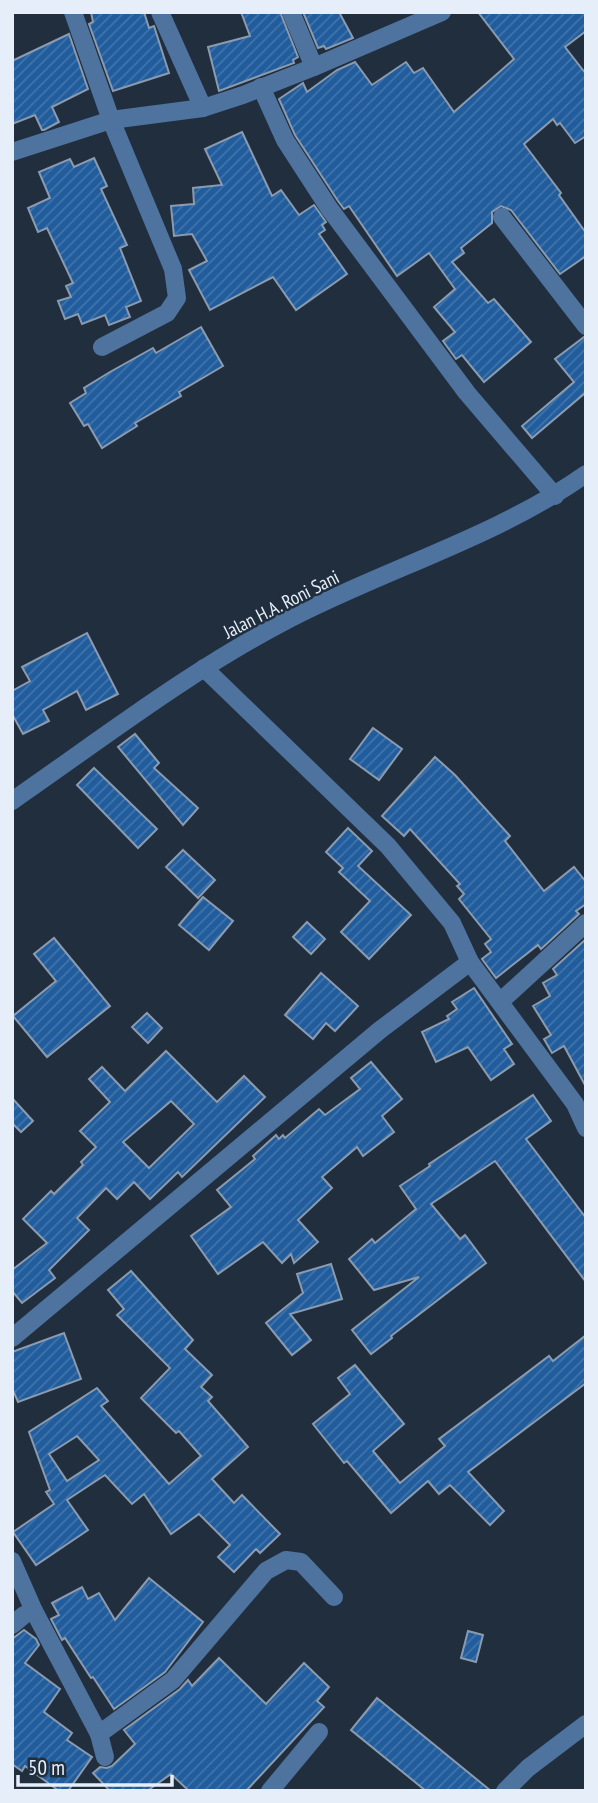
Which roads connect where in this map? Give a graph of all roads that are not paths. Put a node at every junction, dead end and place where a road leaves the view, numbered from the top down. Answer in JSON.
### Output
{"nodes":[{"id":1,"x":73,"y":12,"type":"edge"},
{"id":2,"x":160,"y":12,"type":"edge"},
{"id":3,"x":291,"y":12,"type":"edge"},
{"id":4,"x":442,"y":12,"type":"edge"},
{"id":5,"x":314,"y":68,"type":"junction"},
{"id":6,"x":261,"y":87,"type":"junction"},
{"id":7,"x":203,"y":108,"type":"junction"},
{"id":8,"x":111,"y":120,"type":"junction"},
{"id":9,"x":12,"y":152,"type":"edge"},
{"id":10,"x":502,"y":216,"type":"dead end"},
{"id":11,"x":586,"y":326,"type":"edge"},
{"id":12,"x":102,"y":347,"type":"dead end"},
{"id":13,"x":586,"y":474,"type":"edge"},
{"id":14,"x":555,"y":496,"type":"junction"},
{"id":15,"x":204,"y":668,"type":"junction"},
{"id":16,"x":12,"y":801,"type":"edge"},
{"id":17,"x":586,"y":923,"type":"edge"},
{"id":18,"x":471,"y":962,"type":"junction"},
{"id":19,"x":500,"y":1003,"type":"junction"},
{"id":20,"x":580,"y":1102,"type":"edge"},
{"id":21,"x":586,"y":1128,"type":"edge"},
{"id":22,"x":12,"y":1338,"type":"edge"},
{"id":23,"x":12,"y":1561,"type":"edge"},
{"id":24,"x":334,"y":1597,"type":"dead end"},
{"id":25,"x":34,"y":1611,"type":"junction"},
{"id":26,"x":12,"y":1625,"type":"edge"},
{"id":27,"x":586,"y":1724,"type":"edge"},
{"id":28,"x":319,"y":1732,"type":"dead end"},
{"id":29,"x":99,"y":1734,"type":"junction"},
{"id":30,"x":105,"y":1756,"type":"dead end"},
{"id":31,"x":270,"y":1791,"type":"edge"},
{"id":32,"x":505,"y":1791,"type":"edge"}],
"edges":[{"from":1,"to":8,"type":"street"},
{"from":2,"to":7,"type":"street"},
{"from":3,"to":5,"type":"street"},
{"from":4,"to":5,"type":"street"},
{"from":5,"to":6,"type":"street"},
{"from":6,"to":7,"type":"street"},
{"from":6,"to":14,"type":"street"},
{"from":7,"to":8,"type":"street"},
{"from":8,"to":9,"type":"street"},
{"from":8,"to":12,"type":"street"},
{"from":10,"to":11,"type":"street"},
{"from":13,"to":14,"type":"street","name":"Jalan H.A. Roni Sani"},
{"from":14,"to":15,"type":"street","name":"Jalan H.A. Roni Sani"},
{"from":15,"to":16,"type":"street","name":"Jalan H.A. Roni Sani"},
{"from":15,"to":18,"type":"street"},
{"from":17,"to":19,"type":"street"},
{"from":18,"to":19,"type":"street"},
{"from":18,"to":22,"type":"street"},
{"from":19,"to":20,"type":"street"},
{"from":20,"to":21,"type":"street"},
{"from":23,"to":25,"type":"street"},
{"from":24,"to":29,"type":"street"},
{"from":25,"to":26,"type":"street"},
{"from":25,"to":29,"type":"street"},
{"from":27,"to":32,"type":"street"},
{"from":28,"to":31,"type":"street"},
{"from":29,"to":30,"type":"street"}]}
